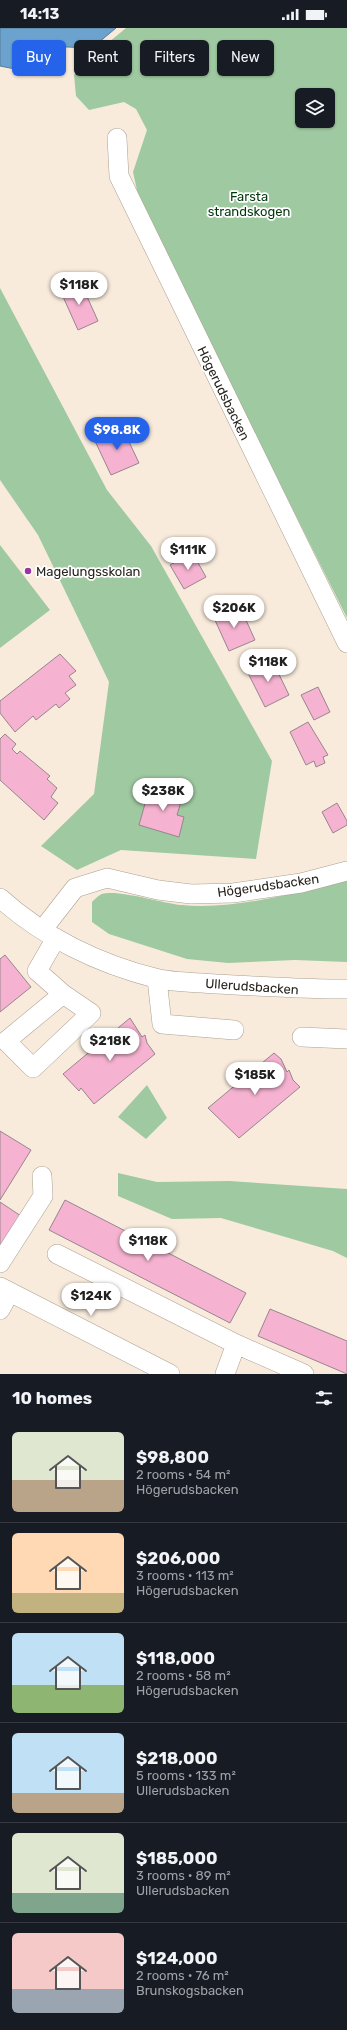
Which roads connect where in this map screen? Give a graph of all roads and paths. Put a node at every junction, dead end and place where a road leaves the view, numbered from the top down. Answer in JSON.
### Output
{"nodes":[{"id":1,"x":117,"y":138,"type":"dead end"},
{"id":2,"x":347,"y":643,"type":"edge"},
{"id":3,"x":347,"y":871,"type":"edge"},
{"id":4,"x":0,"y":898,"type":"edge"},
{"id":5,"x":50,"y":934,"type":"junction"},
{"id":6,"x":157,"y":979,"type":"junction"},
{"id":7,"x":347,"y":990,"type":"edge"},
{"id":8,"x":63,"y":994,"type":"dead end"},
{"id":9,"x":234,"y":1030,"type":"dead end"},
{"id":10,"x":302,"y":1037,"type":"dead end"},
{"id":11,"x":347,"y":1039,"type":"edge"},
{"id":12,"x":42,"y":1176,"type":"dead end"},
{"id":13,"x":57,"y":1254,"type":"dead end"},
{"id":14,"x":0,"y":1263,"type":"edge"},
{"id":15,"x":5,"y":1290,"type":"edge"},
{"id":16,"x":0,"y":1310,"type":"edge"},
{"id":17,"x":236,"y":1344,"type":"junction"},
{"id":18,"x":170,"y":1374,"type":"edge"},
{"id":19,"x":225,"y":1374,"type":"edge"},
{"id":20,"x":304,"y":1374,"type":"edge"}],
"edges":[{"from":1,"to":2,"type":"street","name":"Högerudsbacken"},
{"from":3,"to":5,"type":"street","name":"Högerudsbacken"},
{"from":4,"to":5,"type":"street","name":"Ullerudsbacken"},
{"from":5,"to":6,"type":"street","name":"Ullerudsbacken"},
{"from":5,"to":8,"type":"street","name":"Högerudsbacken"},
{"from":6,"to":7,"type":"street","name":"Ullerudsbacken"},
{"from":6,"to":9,"type":"street"},
{"from":10,"to":11,"type":"street"},
{"from":12,"to":14,"type":"street"},
{"from":13,"to":17,"type":"street"},
{"from":15,"to":16,"type":"street"},
{"from":15,"to":18,"type":"street"},
{"from":17,"to":19,"type":"street"},
{"from":17,"to":20,"type":"street"}]}
